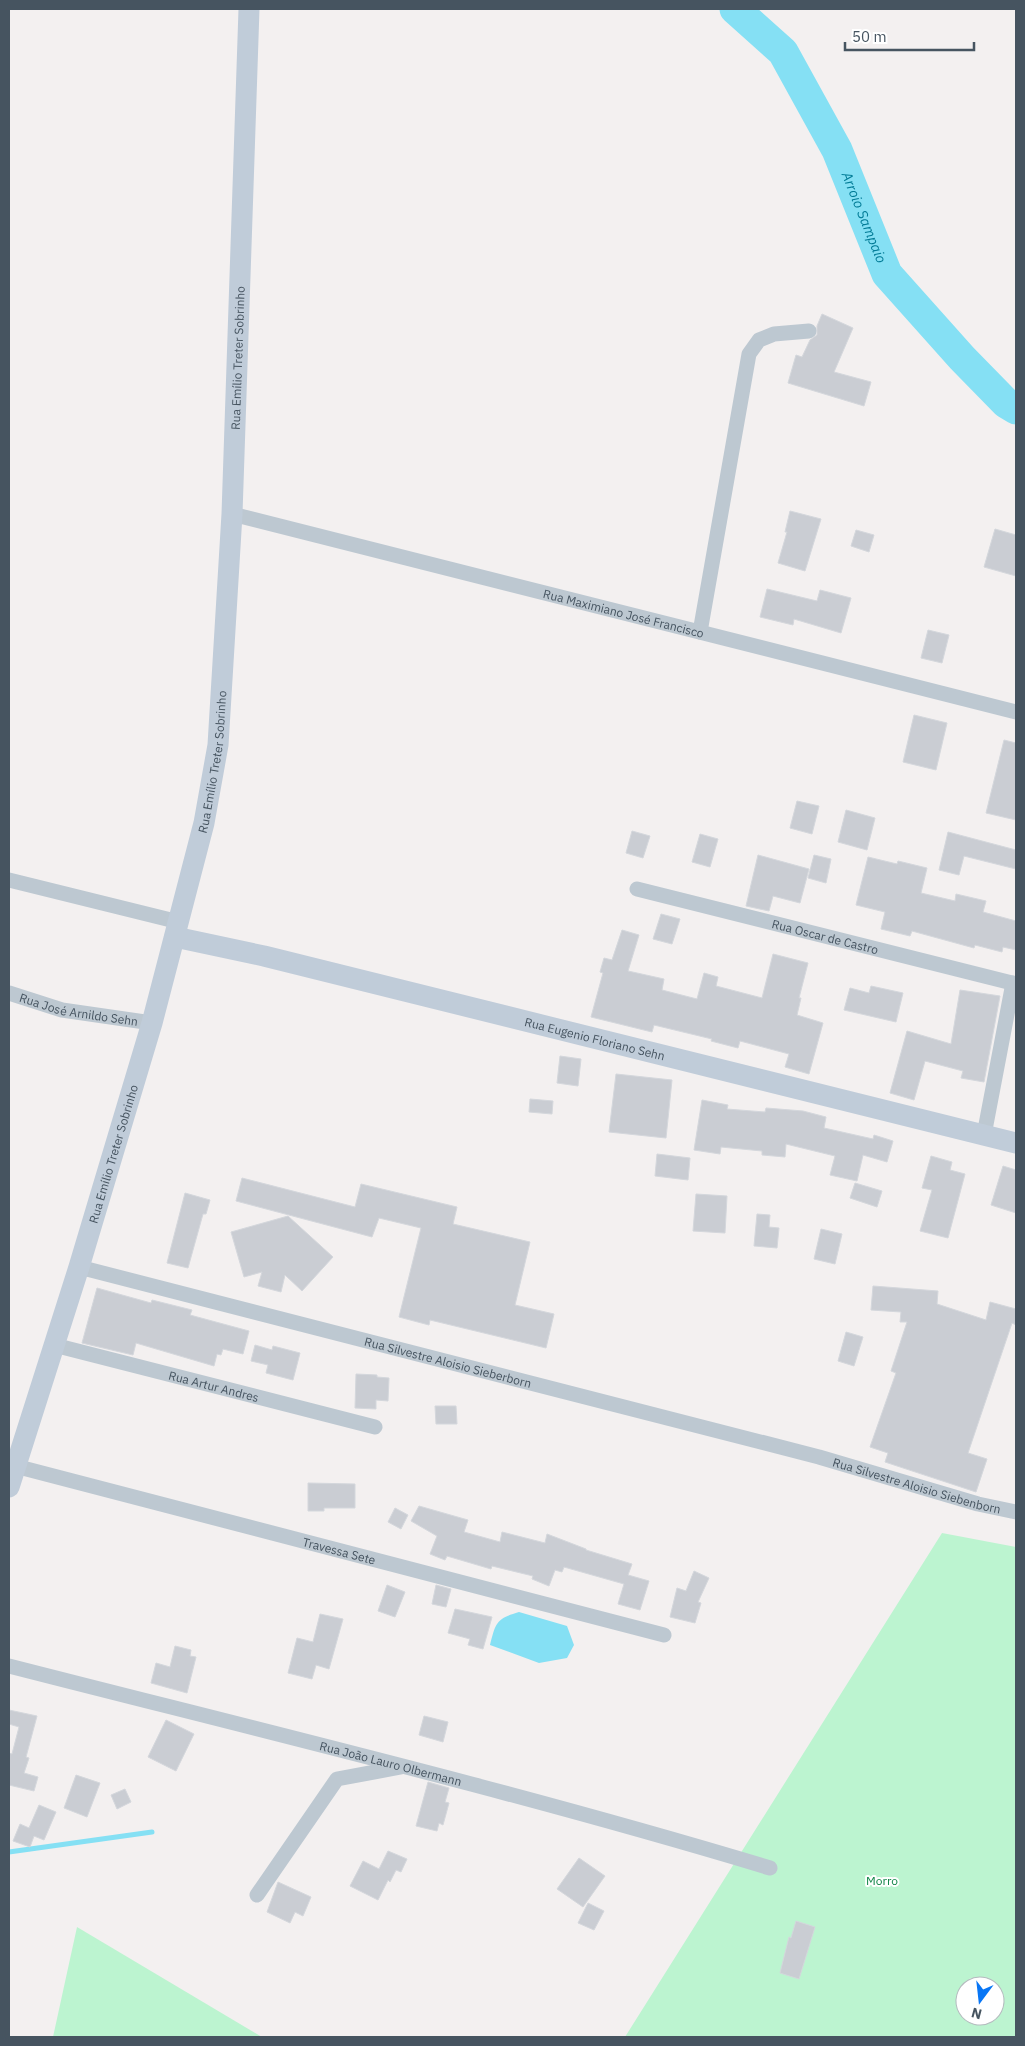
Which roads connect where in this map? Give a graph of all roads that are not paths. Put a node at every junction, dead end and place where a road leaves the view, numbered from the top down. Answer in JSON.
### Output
{"nodes":[{"id":1,"x":249,"y":9,"type":"edge"},
{"id":2,"x":809,"y":331,"type":"dead end"},
{"id":3,"x":232,"y":514,"type":"junction"},
{"id":4,"x":700,"y":632,"type":"junction"},
{"id":5,"x":1016,"y":712,"type":"edge"},
{"id":6,"x":9,"y":880,"type":"edge"},
{"id":7,"x":637,"y":889,"type":"dead end"},
{"id":8,"x":177,"y":929,"type":"junction"},
{"id":9,"x":1015,"y":984,"type":"edge"},
{"id":10,"x":9,"y":993,"type":"edge"},
{"id":11,"x":152,"y":1023,"type":"junction"},
{"id":12,"x":984,"y":1135,"type":"junction"},
{"id":13,"x":1016,"y":1143,"type":"edge"},
{"id":14,"x":79,"y":1267,"type":"junction"},
{"id":15,"x":54,"y":1346,"type":"junction"},
{"id":16,"x":375,"y":1427,"type":"dead end"},
{"id":17,"x":818,"y":1457,"type":"joint"},
{"id":18,"x":15,"y":1466,"type":"junction"},
{"id":19,"x":9,"y":1487,"type":"edge"},
{"id":20,"x":1016,"y":1512,"type":"edge"},
{"id":21,"x":664,"y":1635,"type":"dead end"},
{"id":22,"x":9,"y":1666,"type":"edge"},
{"id":23,"x":405,"y":1766,"type":"junction"},
{"id":24,"x":770,"y":1868,"type":"dead end"},
{"id":25,"x":258,"y":1895,"type":"dead end"}],
"edges":[{"from":1,"to":3,"type":"main road","name":"Rua Emílio Treter Sobrinho"},
{"from":2,"to":4,"type":"street"},
{"from":3,"to":4,"type":"street","name":"Rua Maximiano José Francisco"},
{"from":3,"to":8,"type":"main road","name":"Rua Emílio Treter Sobrinho"},
{"from":4,"to":5,"type":"street","name":"Rua Maximiano José Francisco"},
{"from":6,"to":8,"type":"street"},
{"from":7,"to":9,"type":"street","name":"Rua Oscar de Castro"},
{"from":8,"to":11,"type":"main road","name":"Rua Emílio Treter Sobrinho"},
{"from":8,"to":12,"type":"main road","name":"Rua Eugenio Floriano Sehn"},
{"from":9,"to":12,"type":"street"},
{"from":10,"to":11,"type":"street","name":"Rua José Arnildo Sehn"},
{"from":11,"to":14,"type":"main road","name":"Rua Emílio Treter Sobrinho"},
{"from":12,"to":13,"type":"main road","name":"Rua Eugenio Floriano Sehn"},
{"from":14,"to":15,"type":"main road","name":"Rua Emílio Treter Sobrinho"},
{"from":14,"to":17,"type":"street","name":"Rua Silvestre Aloisio Sieberborn"},
{"from":15,"to":16,"type":"street","name":"Rua Artur Andres"},
{"from":15,"to":18,"type":"main road","name":"Rua Emílio Treter Sobrinho"},
{"from":17,"to":20,"type":"street","name":"Rua Silvestre Aloisio Siebenborn"},
{"from":18,"to":19,"type":"main road","name":"Rua Emílio Treter Sobrinho"},
{"from":18,"to":21,"type":"street","name":"Travessa Sete"},
{"from":22,"to":23,"type":"street","name":"Rua João Lauro Olbermann"},
{"from":23,"to":24,"type":"street","name":"Rua João Lauro Olbermann"},
{"from":23,"to":25,"type":"street"}]}
